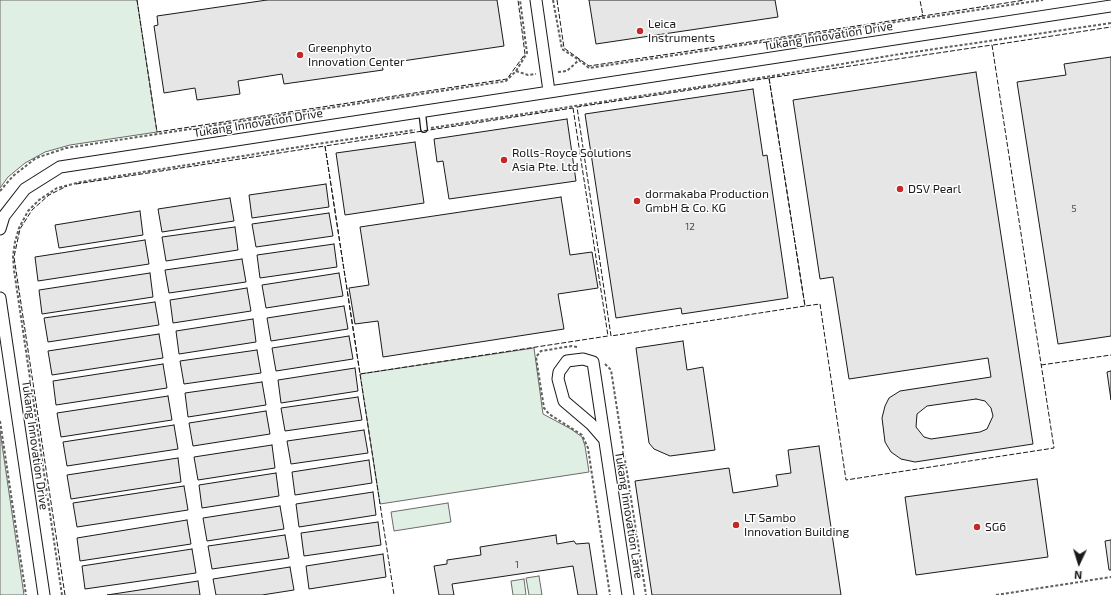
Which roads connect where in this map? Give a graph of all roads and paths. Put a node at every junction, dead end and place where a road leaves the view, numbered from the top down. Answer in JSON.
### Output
{"nodes":[{"id":1,"x":520,"y":0,"type":"edge"},
{"id":2,"x":536,"y":0,"type":"edge"},
{"id":3,"x":553,"y":0,"type":"edge"},
{"id":4,"x":1044,"y":0,"type":"edge"},
{"id":5,"x":1111,"y":6,"type":"edge"},
{"id":6,"x":1111,"y":23,"type":"edge"},
{"id":7,"x":579,"y":60,"type":"junction"},
{"id":8,"x":516,"y":71,"type":"junction"},
{"id":9,"x":546,"y":74,"type":"junction"},
{"id":10,"x":549,"y":91,"type":"junction"},
{"id":11,"x":422,"y":111,"type":"junction"},
{"id":12,"x":424,"y":129,"type":"junction"},
{"id":13,"x":0,"y":191,"type":"edge"},
{"id":14,"x":0,"y":229,"type":"edge"},
{"id":15,"x":0,"y":298,"type":"edge"},
{"id":16,"x":582,"y":348,"type":"dead end"},
{"id":17,"x":603,"y":362,"type":"dead end"},
{"id":18,"x":0,"y":421,"type":"edge"},
{"id":19,"x":604,"y":439,"type":"junction"},
{"id":20,"x":1111,"y":577,"type":"edge"},
{"id":21,"x":26,"y":595,"type":"edge"},
{"id":22,"x":44,"y":595,"type":"edge"},
{"id":23,"x":62,"y":595,"type":"edge"},
{"id":24,"x":610,"y":595,"type":"edge"},
{"id":25,"x":628,"y":595,"type":"edge"},
{"id":26,"x":646,"y":595,"type":"edge"},
{"id":27,"x":996,"y":595,"type":"edge"}],
"edges":[{"from":1,"to":8,"type":"path"},
{"from":2,"to":9,"type":"street"},
{"from":3,"to":7,"type":"path"},
{"from":4,"to":7,"type":"path"},
{"from":5,"to":10,"type":"street","name":"Tukang Innovation Drive"},
{"from":6,"to":12,"type":"path"},
{"from":7,"to":9,"type":"path"},
{"from":8,"to":9,"type":"path"},
{"from":8,"to":13,"type":"path"},
{"from":9,"to":10,"type":"street"},
{"from":10,"to":11,"type":"street","name":"Tukang Innovation Drive"},
{"from":11,"to":12,"type":"lane"},
{"from":11,"to":14,"type":"street","name":"Tukang Innovation Drive"},
{"from":12,"to":23,"type":"path"},
{"from":15,"to":22,"type":"street","name":"Tukang Innovation Drive"},
{"from":16,"to":24,"type":"path"},
{"from":17,"to":26,"type":"path"},
{"from":18,"to":21,"type":"path"},
{"from":19,"to":19,"type":"street","name":"Tukang Innovation Lane"},
{"from":19,"to":25,"type":"street","name":"Tukang Innovation Lane"},
{"from":20,"to":27,"type":"path"}]}
